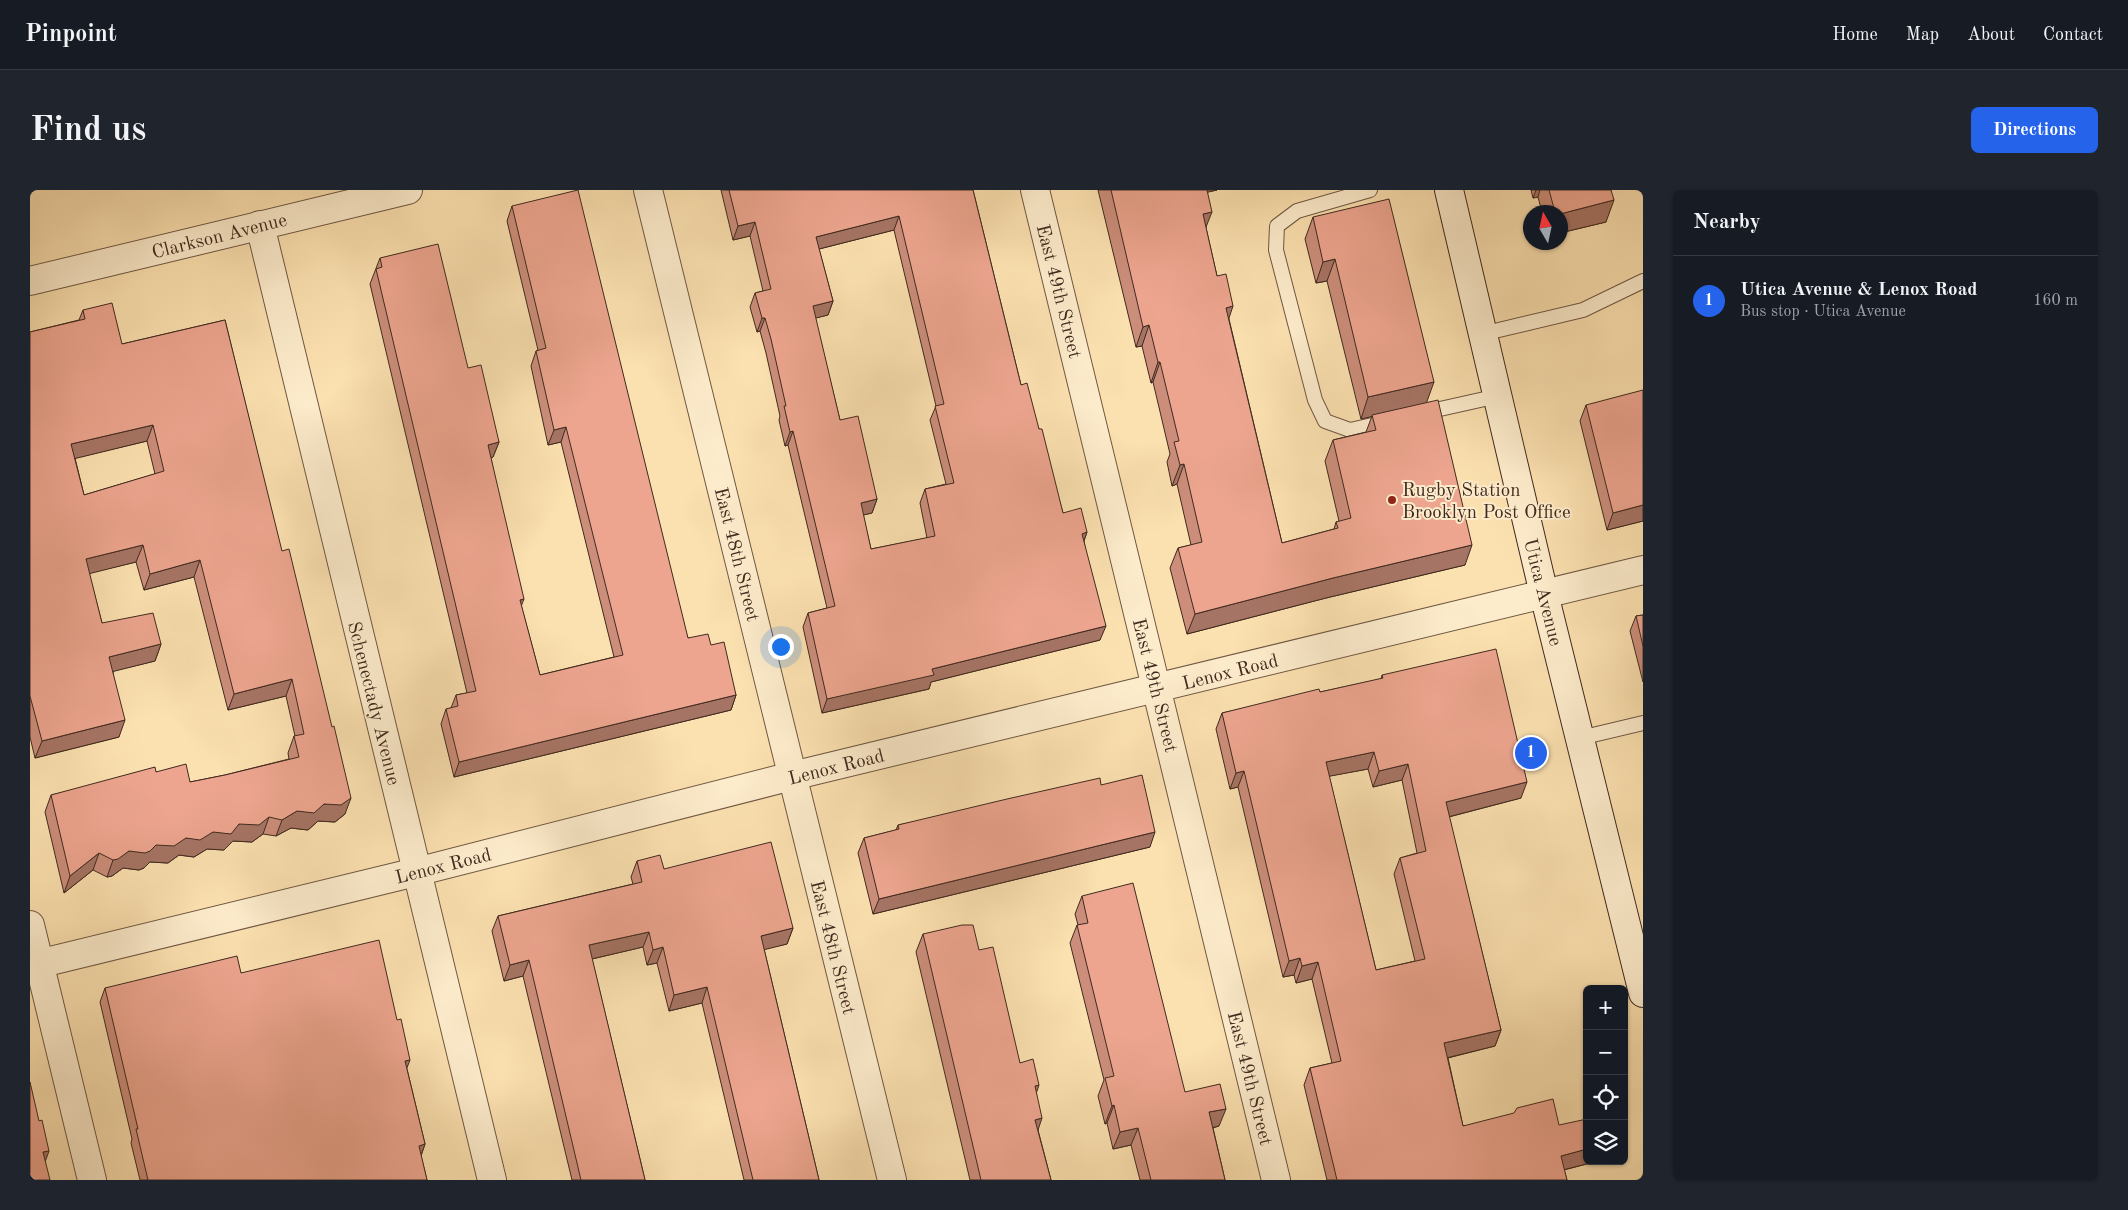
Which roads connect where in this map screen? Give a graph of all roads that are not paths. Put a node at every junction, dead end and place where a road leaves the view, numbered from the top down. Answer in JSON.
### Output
{"nodes":[{"id":1,"x":408,"y":190,"type":"edge"},
{"id":2,"x":648,"y":190,"type":"edge"},
{"id":3,"x":1035,"y":190,"type":"edge"},
{"id":4,"x":1370,"y":190,"type":"edge"},
{"id":5,"x":1450,"y":190,"type":"edge"},
{"id":6,"x":260,"y":225,"type":"junction"},
{"id":7,"x":30,"y":281,"type":"edge"},
{"id":8,"x":1643,"y":281,"type":"edge"},
{"id":9,"x":1482,"y":334,"type":"junction"},
{"id":10,"x":1498,"y":396,"type":"junction"},
{"id":11,"x":1643,"y":570,"type":"edge"},
{"id":12,"x":1544,"y":594,"type":"junction"},
{"id":13,"x":1156,"y":688,"type":"junction"},
{"id":14,"x":1643,"y":723,"type":"edge"},
{"id":15,"x":1580,"y":738,"type":"junction"},
{"id":16,"x":792,"y":776,"type":"junction"},
{"id":17,"x":416,"y":872,"type":"junction"},
{"id":18,"x":30,"y":925,"type":"edge"},
{"id":19,"x":35,"y":965,"type":"edge"},
{"id":20,"x":1643,"y":993,"type":"edge"},
{"id":21,"x":92,"y":1180,"type":"edge"},
{"id":22,"x":492,"y":1180,"type":"edge"},
{"id":23,"x":892,"y":1180,"type":"edge"},
{"id":24,"x":1276,"y":1180,"type":"edge"}],
"edges":[{"from":1,"to":6,"type":"street","name":"Clarkson Avenue"},
{"from":2,"to":16,"type":"street","name":"East 48th Street"},
{"from":3,"to":13,"type":"street","name":"East 49th Street"},
{"from":4,"to":10,"type":"lane"},
{"from":5,"to":9,"type":"street","name":"Utica Avenue"},
{"from":6,"to":7,"type":"street","name":"Clarkson Avenue"},
{"from":6,"to":17,"type":"street","name":"Schenectady Avenue"},
{"from":8,"to":9,"type":"lane"},
{"from":9,"to":10,"type":"street","name":"Utica Avenue"},
{"from":10,"to":12,"type":"street","name":"Utica Avenue"},
{"from":11,"to":12,"type":"street","name":"Lenox Road"},
{"from":12,"to":13,"type":"street","name":"Lenox Road"},
{"from":12,"to":15,"type":"street","name":"Utica Avenue"},
{"from":13,"to":16,"type":"street","name":"Lenox Road"},
{"from":13,"to":24,"type":"street","name":"East 49th Street"},
{"from":14,"to":15,"type":"lane"},
{"from":15,"to":20,"type":"street","name":"Utica Avenue"},
{"from":16,"to":17,"type":"street","name":"Lenox Road"},
{"from":16,"to":23,"type":"street","name":"East 48th Street"},
{"from":17,"to":19,"type":"street","name":"Lenox Road"},
{"from":17,"to":22,"type":"street","name":"Schenectady Avenue"},
{"from":18,"to":19,"type":"street"},
{"from":19,"to":21,"type":"street"}]}
